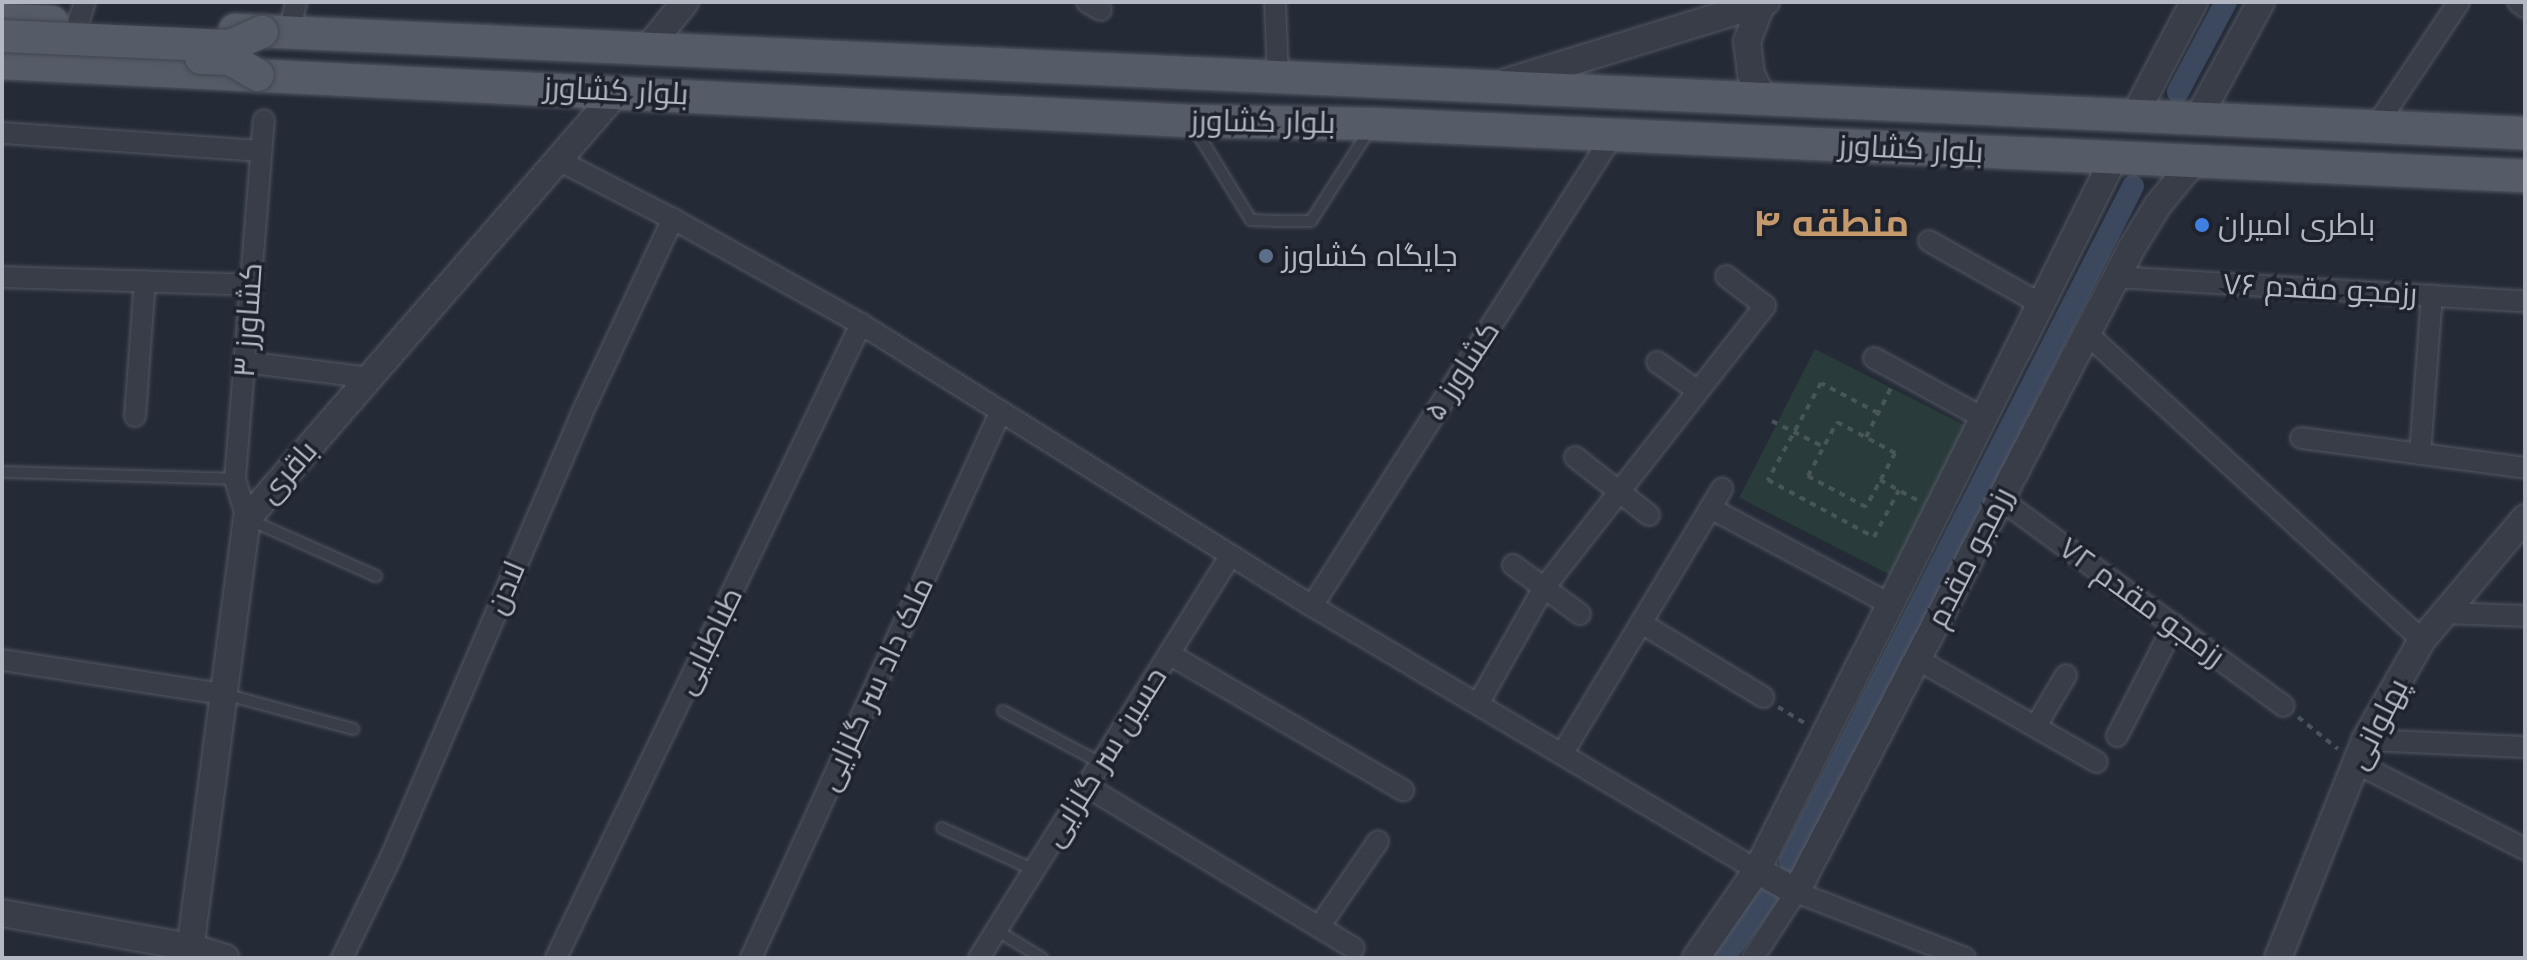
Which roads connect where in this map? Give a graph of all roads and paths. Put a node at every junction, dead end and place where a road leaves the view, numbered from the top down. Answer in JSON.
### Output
{"nodes":[{"id":1,"x":685,"y":2,"type":"edge"},
{"id":2,"x":1275,"y":2,"type":"edge"},
{"id":3,"x":2194,"y":2,"type":"edge"},
{"id":4,"x":2261,"y":2,"type":"edge"},
{"id":5,"x":2459,"y":2,"type":"edge"},
{"id":6,"x":2518,"y":2,"type":"edge"},
{"id":7,"x":1763,"y":3,"type":"edge"},
{"id":8,"x":2525,"y":7,"type":"edge"},
{"id":9,"x":82,"y":13,"type":"edge"},
{"id":10,"x":2,"y":20,"type":"edge"},
{"id":11,"x":282,"y":22,"type":"edge"},
{"id":12,"x":2,"y":36,"type":"edge"},
{"id":13,"x":647,"y":49,"type":"junction"},
{"id":14,"x":2,"y":50,"type":"edge"},
{"id":15,"x":2,"y":63,"type":"edge"},
{"id":16,"x":258,"y":75,"type":"junction"},
{"id":17,"x":1278,"y":77,"type":"junction"},
{"id":18,"x":1494,"y":86,"type":"junction"},
{"id":19,"x":618,"y":91,"type":"junction"},
{"id":20,"x":1763,"y":99,"type":"junction"},
{"id":21,"x":2134,"y":116,"type":"junction"},
{"id":22,"x":2198,"y":118,"type":"junction"},
{"id":23,"x":264,"y":120,"type":"dead end"},
{"id":24,"x":1190,"y":121,"type":"junction"},
{"id":25,"x":1373,"y":124,"type":"junction"},
{"id":26,"x":2376,"y":126,"type":"junction"},
{"id":27,"x":2,"y":133,"type":"edge"},
{"id":28,"x":2525,"y":133,"type":"edge"},
{"id":29,"x":1613,"y":135,"type":"junction"},
{"id":30,"x":261,"y":151,"type":"junction"},
{"id":31,"x":2114,"y":158,"type":"junction"},
{"id":32,"x":558,"y":160,"type":"junction"},
{"id":33,"x":2194,"y":161,"type":"junction"},
{"id":34,"x":2373,"y":170,"type":"junction"},
{"id":35,"x":2525,"y":176,"type":"edge"},
{"id":36,"x":673,"y":219,"type":"junction"},
{"id":37,"x":1929,"y":241,"type":"dead end"},
{"id":38,"x":1726,"y":276,"type":"dead end"},
{"id":39,"x":2,"y":277,"type":"edge"},
{"id":40,"x":2116,"y":277,"type":"junction"},
{"id":41,"x":145,"y":281,"type":"junction"},
{"id":42,"x":250,"y":285,"type":"junction"},
{"id":43,"x":2432,"y":295,"type":"junction"},
{"id":44,"x":2525,"y":301,"type":"edge"},
{"id":45,"x":2041,"y":304,"type":"junction"},
{"id":46,"x":861,"y":324,"type":"junction"},
{"id":47,"x":2086,"y":333,"type":"junction"},
{"id":48,"x":1874,"y":358,"type":"dead end"},
{"id":49,"x":244,"y":362,"type":"junction"},
{"id":50,"x":1657,"y":362,"type":"dead end"},
{"id":51,"x":1899,"y":372,"type":"junction"},
{"id":52,"x":370,"y":378,"type":"junction"},
{"id":53,"x":1698,"y":391,"type":"junction"},
{"id":54,"x":1001,"y":411,"type":"junction"},
{"id":55,"x":1878,"y":413,"type":"junction"},
{"id":56,"x":135,"y":416,"type":"dead end"},
{"id":57,"x":1983,"y":418,"type":"junction"},
{"id":58,"x":1772,"y":421,"type":"dead end"},
{"id":59,"x":1795,"y":432,"type":"junction"},
{"id":60,"x":1866,"y":438,"type":"junction"},
{"id":61,"x":2301,"y":438,"type":"dead end"},
{"id":62,"x":1824,"y":447,"type":"junction"},
{"id":63,"x":2420,"y":454,"type":"junction"},
{"id":64,"x":1575,"y":457,"type":"dead end"},
{"id":65,"x":2525,"y":468,"type":"edge"},
{"id":66,"x":2,"y":472,"type":"edge"},
{"id":67,"x":235,"y":479,"type":"junction"},
{"id":68,"x":1880,"y":480,"type":"junction"},
{"id":69,"x":1722,"y":489,"type":"dead end"},
{"id":70,"x":1620,"y":491,"type":"junction"},
{"id":71,"x":2000,"y":499,"type":"junction"},
{"id":72,"x":1710,"y":508,"type":"junction"},
{"id":73,"x":1649,"y":515,"type":"dead end"},
{"id":74,"x":2525,"y":518,"type":"edge"},
{"id":75,"x":247,"y":519,"type":"junction"},
{"id":76,"x":1231,"y":555,"type":"junction"},
{"id":77,"x":1513,"y":565,"type":"dead end"},
{"id":78,"x":376,"y":576,"type":"dead end"},
{"id":79,"x":1543,"y":589,"type":"junction"},
{"id":80,"x":1890,"y":604,"type":"junction"},
{"id":81,"x":1312,"y":606,"type":"junction"},
{"id":82,"x":2445,"y":613,"type":"junction"},
{"id":83,"x":1580,"y":614,"type":"dead end"},
{"id":84,"x":2525,"y":616,"type":"edge"},
{"id":85,"x":1641,"y":623,"type":"junction"},
{"id":86,"x":2174,"y":625,"type":"junction"},
{"id":87,"x":2422,"y":640,"type":"junction"},
{"id":88,"x":1169,"y":654,"type":"junction"},
{"id":89,"x":1917,"y":659,"type":"junction"},
{"id":90,"x":2,"y":660,"type":"edge"},
{"id":91,"x":2066,"y":675,"type":"dead end"},
{"id":92,"x":222,"y":694,"type":"junction"},
{"id":93,"x":1763,"y":697,"type":"joint"},
{"id":94,"x":1478,"y":704,"type":"junction"},
{"id":95,"x":2284,"y":706,"type":"joint"},
{"id":96,"x":1003,"y":711,"type":"dead end"},
{"id":97,"x":2036,"y":726,"type":"junction"},
{"id":98,"x":353,"y":729,"type":"dead end"},
{"id":99,"x":1824,"y":735,"type":"junction"},
{"id":100,"x":2117,"y":736,"type":"dead end"},
{"id":101,"x":2525,"y":747,"type":"edge"},
{"id":102,"x":2360,"y":752,"type":"junction"},
{"id":103,"x":1562,"y":754,"type":"junction"},
{"id":104,"x":2097,"y":762,"type":"dead end"},
{"id":105,"x":1101,"y":763,"type":"junction"},
{"id":106,"x":1086,"y":786,"type":"junction"},
{"id":107,"x":1403,"y":790,"type":"dead end"},
{"id":108,"x":942,"y":828,"type":"dead end"},
{"id":109,"x":1378,"y":841,"type":"dead end"},
{"id":110,"x":2525,"y":849,"type":"edge"},
{"id":111,"x":1034,"y":870,"type":"junction"},
{"id":112,"x":1757,"y":870,"type":"junction"},
{"id":113,"x":1796,"y":892,"type":"junction"},
{"id":114,"x":2,"y":913,"type":"edge"},
{"id":115,"x":1319,"y":927,"type":"junction"},
{"id":116,"x":996,"y":930,"type":"junction"},
{"id":117,"x":1354,"y":948,"type":"dead end"},
{"id":118,"x":189,"y":952,"type":"edge"},
{"id":119,"x":225,"y":958,"type":"edge"},
{"id":120,"x":342,"y":958,"type":"edge"},
{"id":121,"x":556,"y":958,"type":"edge"},
{"id":122,"x":751,"y":958,"type":"edge"},
{"id":123,"x":979,"y":958,"type":"edge"},
{"id":124,"x":1042,"y":958,"type":"edge"},
{"id":125,"x":1696,"y":958,"type":"edge"},
{"id":126,"x":1753,"y":958,"type":"edge"},
{"id":127,"x":1965,"y":958,"type":"edge"},
{"id":128,"x":2278,"y":958,"type":"edge"}],
"edges":[{"from":1,"to":13,"type":"street"},
{"from":2,"to":17,"type":"street"},
{"from":3,"to":21,"type":"street"},
{"from":4,"to":22,"type":"street"},
{"from":5,"to":26,"type":"street"},
{"from":6,"to":8,"type":"street"},
{"from":7,"to":18,"type":"street"},
{"from":7,"to":20,"type":"street"},
{"from":9,"to":10,"type":"main road","name":"بلوار کشاورز"},
{"from":9,"to":11,"type":"main road","name":"بلوار کشاورز"},
{"from":11,"to":12,"type":"main road","bridge":true},
{"from":11,"to":13,"type":"main road","name":"بلوار کشاورز"},
{"from":13,"to":17,"type":"main road","name":"بلوار کشاورز"},
{"from":14,"to":16,"type":"main road","bridge":true},
{"from":15,"to":16,"type":"main road","name":"بلوار کشاورز"},
{"from":16,"to":19,"type":"main road","name":"بلوار کشاورز"},
{"from":17,"to":18,"type":"main road","name":"بلوار کشاورز"},
{"from":18,"to":20,"type":"main road","name":"بلوار کشاورز"},
{"from":19,"to":24,"type":"main road","name":"بلوار کشاورز"},
{"from":19,"to":32,"type":"street","name":"باقری"},
{"from":20,"to":21,"type":"main road","name":"بلوار کشاورز"},
{"from":21,"to":22,"type":"main road","name":"بلوار کشاورز"},
{"from":22,"to":26,"type":"main road","name":"بلوار کشاورز"},
{"from":23,"to":30,"type":"street","name":"کشاورز ۳"},
{"from":24,"to":25,"type":"main road","name":"بلوار کشاورز"},
{"from":24,"to":25,"type":"lane"},
{"from":25,"to":29,"type":"main road","name":"بلوار کشاورز"},
{"from":26,"to":28,"type":"main road","name":"بلوار کشاورز"},
{"from":26,"to":34,"type":"main road"},
{"from":27,"to":30,"type":"street"},
{"from":29,"to":31,"type":"main road","name":"بلوار کشاورز"},
{"from":29,"to":81,"type":"street","name":"کشاورز ۵"},
{"from":30,"to":42,"type":"street","name":"کشاورز ۳"},
{"from":31,"to":33,"type":"main road","name":"بلوار کشاورز"},
{"from":31,"to":45,"type":"street","name":"رزمجو مقدم"},
{"from":32,"to":36,"type":"street"},
{"from":32,"to":52,"type":"street","name":"باقری"},
{"from":33,"to":34,"type":"main road","name":"بلوار کشاورز"},
{"from":33,"to":40,"type":"street","name":"رزمجو مقدم"},
{"from":34,"to":35,"type":"main road","name":"بلوار کشاورز"},
{"from":36,"to":46,"type":"street"},
{"from":36,"to":120,"type":"street","name":"لادن"},
{"from":37,"to":45,"type":"street"},
{"from":38,"to":53,"type":"street"},
{"from":39,"to":41,"type":"street"},
{"from":40,"to":43,"type":"street","name":"رزمجو مقدم ۷۶"},
{"from":40,"to":47,"type":"street","name":"رزمجو مقدم"},
{"from":41,"to":42,"type":"street"},
{"from":41,"to":56,"type":"street"},
{"from":42,"to":49,"type":"street","name":"کشاورز ۳"},
{"from":43,"to":44,"type":"street","name":"رزمجو مقدم ۷۶"},
{"from":43,"to":63,"type":"street"},
{"from":45,"to":57,"type":"street","name":"رزمجو مقدم"},
{"from":46,"to":54,"type":"street"},
{"from":46,"to":121,"type":"street","name":"طباطبایی"},
{"from":47,"to":71,"type":"street","name":"رزمجو مقدم"},
{"from":47,"to":87,"type":"street"},
{"from":48,"to":51,"type":"street"},
{"from":49,"to":52,"type":"street"},
{"from":49,"to":67,"type":"street","name":"کشاورز ۳"},
{"from":50,"to":53,"type":"street"},
{"from":51,"to":55,"type":"path"},
{"from":51,"to":57,"type":"street"},
{"from":52,"to":75,"type":"street","name":"باقری"},
{"from":53,"to":70,"type":"street"},
{"from":54,"to":76,"type":"street"},
{"from":54,"to":122,"type":"street","name":"ملک داد سر گلزایی"},
{"from":55,"to":59,"type":"path"},
{"from":55,"to":60,"type":"path"},
{"from":57,"to":80,"type":"street","name":"رزمجو مقدم"},
{"from":58,"to":59,"type":"path"},
{"from":59,"to":62,"type":"path"},
{"from":59,"to":68,"type":"path"},
{"from":60,"to":62,"type":"path"},
{"from":60,"to":68,"type":"path"},
{"from":61,"to":63,"type":"street"},
{"from":62,"to":68,"type":"path"},
{"from":63,"to":65,"type":"street"},
{"from":64,"to":70,"type":"street"},
{"from":66,"to":67,"type":"lane"},
{"from":67,"to":75,"type":"street","name":"کشاورز ۳"},
{"from":69,"to":72,"type":"street"},
{"from":70,"to":73,"type":"street"},
{"from":70,"to":79,"type":"street"},
{"from":71,"to":86,"type":"street","name":"رزمجو مقدم ۷۲"},
{"from":71,"to":89,"type":"street","name":"رزمجو مقدم"},
{"from":72,"to":80,"type":"street"},
{"from":72,"to":85,"type":"street"},
{"from":74,"to":82,"type":"street","name":"پهلوانی"},
{"from":75,"to":78,"type":"lane"},
{"from":75,"to":92,"type":"street","name":"باقری"},
{"from":76,"to":81,"type":"street"},
{"from":76,"to":88,"type":"street","name":"حسین سر گلزایی"},
{"from":77,"to":79,"type":"street"},
{"from":79,"to":83,"type":"street"},
{"from":79,"to":94,"type":"street"},
{"from":80,"to":99,"type":"street","name":"رزمجو مقدم"},
{"from":81,"to":94,"type":"street"},
{"from":82,"to":84,"type":"street"},
{"from":82,"to":87,"type":"street","name":"پهلوانی"},
{"from":85,"to":93,"type":"street"},
{"from":85,"to":103,"type":"street"},
{"from":86,"to":95,"type":"street","name":"رزمجو مقدم ۷۲"},
{"from":86,"to":100,"type":"street"},
{"from":87,"to":102,"type":"street","name":"پهلوانی"},
{"from":88,"to":105,"type":"street","name":"حسین سر گلزایی"},
{"from":88,"to":107,"type":"street"},
{"from":89,"to":97,"type":"street"},
{"from":89,"to":113,"type":"street","name":"رزمجو مقدم"},
{"from":90,"to":92,"type":"street"},
{"from":91,"to":97,"type":"street"},
{"from":92,"to":98,"type":"lane"},
{"from":92,"to":118,"type":"street","name":"باقری"},
{"from":93,"to":99,"type":"path"},
{"from":94,"to":103,"type":"street"},
{"from":95,"to":102,"type":"path"},
{"from":96,"to":105,"type":"lane"},
{"from":97,"to":104,"type":"street"},
{"from":99,"to":112,"type":"street","name":"رزمجو مقدم"},
{"from":101,"to":102,"type":"street"},
{"from":102,"to":110,"type":"street"},
{"from":102,"to":128,"type":"street","name":"پهلوانی"},
{"from":103,"to":112,"type":"street"},
{"from":105,"to":106,"type":"street","name":"حسین سر گلزایی"},
{"from":106,"to":111,"type":"street","name":"حسین سر گلزایی"},
{"from":106,"to":115,"type":"street"},
{"from":108,"to":111,"type":"lane"},
{"from":109,"to":115,"type":"street"},
{"from":111,"to":116,"type":"street","name":"حسین سر گلزایی"},
{"from":112,"to":113,"type":"street"},
{"from":112,"to":125,"type":"street","name":"رزمجو مقدم"},
{"from":113,"to":126,"type":"street","name":"رزمجو مقدم"},
{"from":113,"to":127,"type":"street"},
{"from":114,"to":118,"type":"street"},
{"from":115,"to":117,"type":"street"},
{"from":116,"to":123,"type":"street","name":"حسین سر گلزایی"},
{"from":116,"to":124,"type":"lane"},
{"from":118,"to":119,"type":"street"}]}
